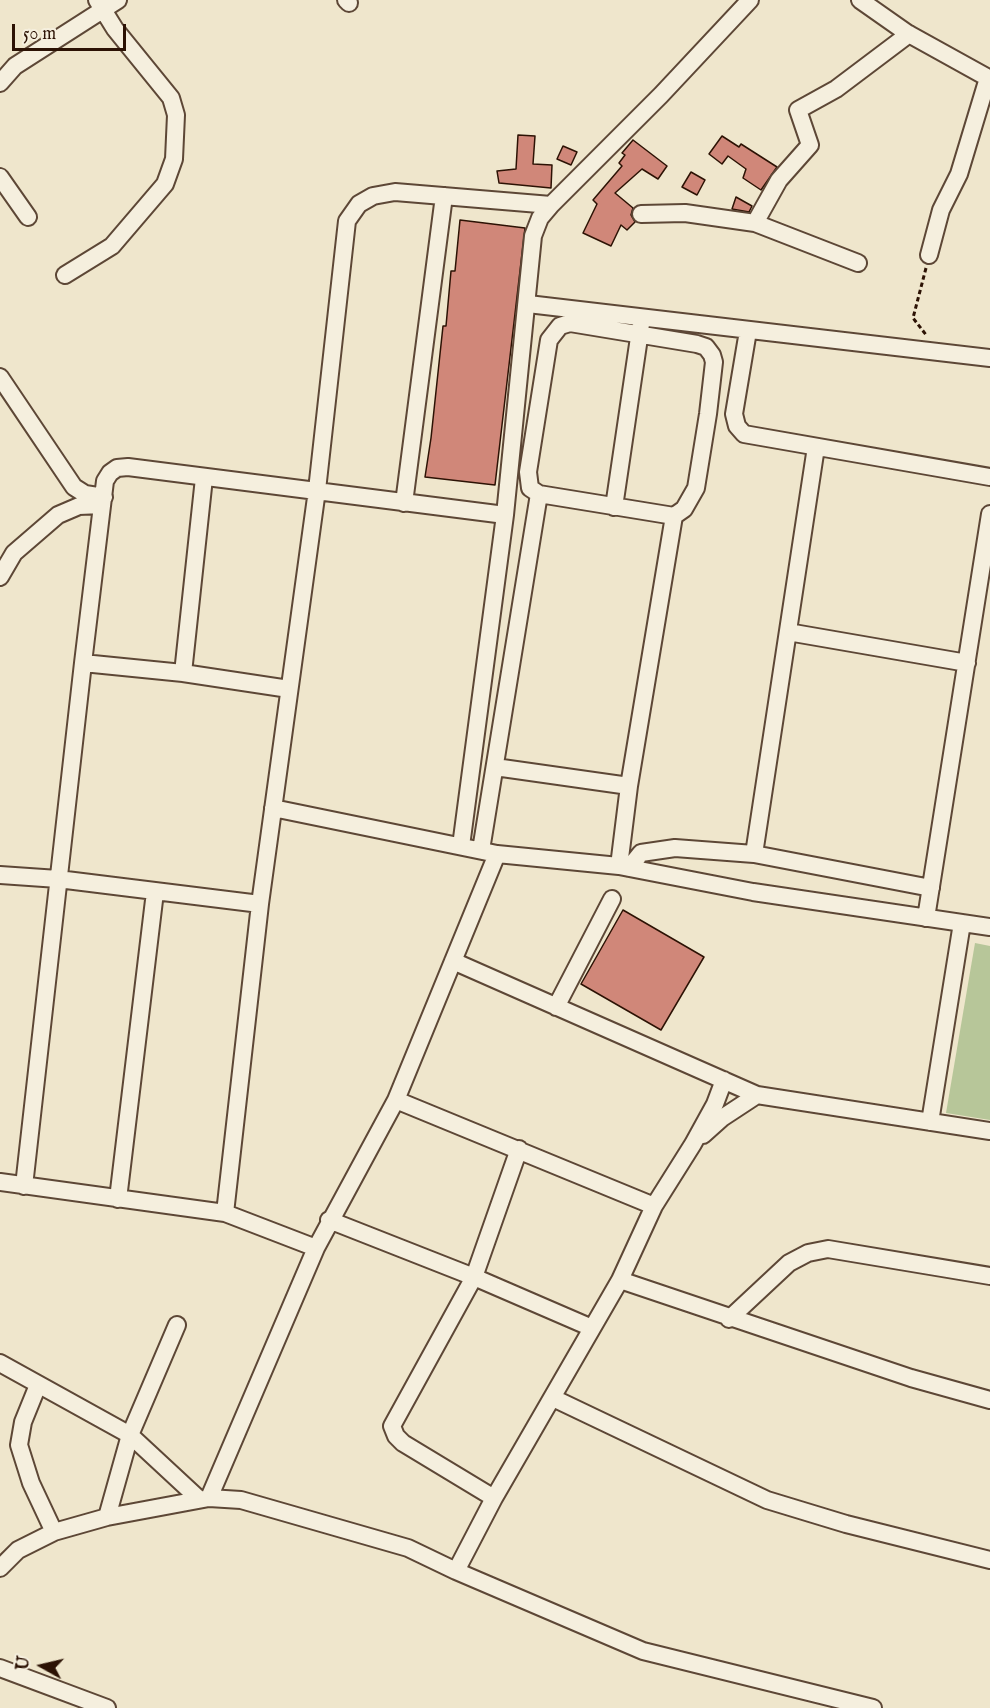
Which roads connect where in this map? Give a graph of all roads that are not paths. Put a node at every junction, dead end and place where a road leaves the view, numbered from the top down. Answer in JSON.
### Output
{"nodes":[{"id":1,"x":118,"y":0,"type":"edge"},
{"id":2,"x":750,"y":0,"type":"edge"},
{"id":3,"x":860,"y":0,"type":"edge"},
{"id":4,"x":100,"y":5,"type":"edge"},
{"id":5,"x":909,"y":34,"type":"junction"},
{"id":6,"x":989,"y":78,"type":"edge"},
{"id":7,"x":0,"y":82,"type":"edge"},
{"id":8,"x":0,"y":177,"type":"edge"},
{"id":9,"x":444,"y":196,"type":"junction"},
{"id":10,"x":551,"y":205,"type":"junction"},
{"id":11,"x":641,"y":214,"type":"dead end"},
{"id":12,"x":28,"y":217,"type":"dead end"},
{"id":13,"x":755,"y":223,"type":"junction"},
{"id":14,"x":929,"y":255,"type":"road end"},
{"id":15,"x":858,"y":263,"type":"dead end"},
{"id":16,"x":65,"y":275,"type":"dead end"},
{"id":17,"x":528,"y":304,"type":"junction"},
{"id":18,"x":640,"y":326,"type":"junction"},
{"id":19,"x":748,"y":331,"type":"junction"},
{"id":20,"x":990,"y":358,"type":"edge"},
{"id":21,"x":0,"y":377,"type":"edge"},
{"id":22,"x":816,"y":447,"type":"junction"},
{"id":23,"x":990,"y":477,"type":"edge"},
{"id":24,"x":204,"y":478,"type":"junction"},
{"id":25,"x":317,"y":490,"type":"junction"},
{"id":26,"x":539,"y":494,"type":"junction"},
{"id":27,"x":103,"y":501,"type":"junction"},
{"id":28,"x":404,"y":503,"type":"junction"},
{"id":29,"x":614,"y":507,"type":"junction"},
{"id":30,"x":990,"y":514,"type":"edge"},
{"id":31,"x":506,"y":515,"type":"junction"},
{"id":32,"x":674,"y":516,"type":"junction"},
{"id":33,"x":0,"y":577,"type":"edge"},
{"id":34,"x":788,"y":632,"type":"junction"},
{"id":35,"x":83,"y":663,"type":"junction"},
{"id":36,"x":967,"y":663,"type":"junction"},
{"id":37,"x":183,"y":673,"type":"junction"},
{"id":38,"x":289,"y":689,"type":"junction"},
{"id":39,"x":495,"y":767,"type":"junction"},
{"id":40,"x":629,"y":786,"type":"junction"},
{"id":41,"x":273,"y":808,"type":"junction"},
{"id":42,"x":461,"y":846,"type":"junction"},
{"id":43,"x":489,"y":852,"type":"junction"},
{"id":44,"x":754,"y":854,"type":"junction"},
{"id":45,"x":624,"y":867,"type":"junction"},
{"id":46,"x":0,"y":875,"type":"edge"},
{"id":47,"x":58,"y":879,"type":"junction"},
{"id":48,"x":931,"y":888,"type":"junction"},
{"id":49,"x":155,"y":892,"type":"junction"},
{"id":50,"x":612,"y":899,"type":"dead end"},
{"id":51,"x":260,"y":904,"type":"junction"},
{"id":52,"x":927,"y":918,"type":"junction"},
{"id":53,"x":962,"y":923,"type":"junction"},
{"id":54,"x":990,"y":927,"type":"edge"},
{"id":55,"x":453,"y":961,"type":"junction"},
{"id":56,"x":556,"y":1007,"type":"junction"},
{"id":57,"x":724,"y":1080,"type":"junction"},
{"id":58,"x":757,"y":1095,"type":"junction"},
{"id":59,"x":396,"y":1100,"type":"junction"},
{"id":60,"x":930,"y":1122,"type":"junction"},
{"id":61,"x":990,"y":1131,"type":"edge"},
{"id":62,"x":693,"y":1144,"type":"junction"},
{"id":63,"x":519,"y":1149,"type":"junction"},
{"id":64,"x":0,"y":1182,"type":"edge"},
{"id":65,"x":24,"y":1186,"type":"junction"},
{"id":66,"x":118,"y":1199,"type":"junction"},
{"id":67,"x":654,"y":1206,"type":"junction"},
{"id":68,"x":225,"y":1213,"type":"junction"},
{"id":69,"x":329,"y":1220,"type":"junction"},
{"id":70,"x":316,"y":1248,"type":"junction"},
{"id":71,"x":990,"y":1276,"type":"edge"},
{"id":72,"x":474,"y":1277,"type":"junction"},
{"id":73,"x":620,"y":1280,"type":"junction"},
{"id":74,"x":729,"y":1319,"type":"junction"},
{"id":75,"x":177,"y":1325,"type":"dead end"},
{"id":76,"x":592,"y":1328,"type":"junction"},
{"id":77,"x":0,"y":1363,"type":"edge"},
{"id":78,"x":38,"y":1385,"type":"junction"},
{"id":79,"x":554,"y":1398,"type":"junction"},
{"id":80,"x":990,"y":1400,"type":"edge"},
{"id":81,"x":130,"y":1435,"type":"junction"},
{"id":82,"x":204,"y":1498,"type":"junction"},
{"id":83,"x":494,"y":1498,"type":"junction"},
{"id":84,"x":107,"y":1517,"type":"junction"},
{"id":85,"x":54,"y":1532,"type":"junction"},
{"id":86,"x":990,"y":1560,"type":"edge"},
{"id":87,"x":0,"y":1568,"type":"edge"},
{"id":88,"x":456,"y":1571,"type":"junction"},
{"id":89,"x":0,"y":1668,"type":"edge"},
{"id":90,"x":107,"y":1708,"type":"edge"},
{"id":91,"x":873,"y":1708,"type":"edge"}],
"edges":[{"from":1,"to":4,"type":"street"},
{"from":2,"to":10,"type":"street"},
{"from":3,"to":5,"type":"street"},
{"from":4,"to":7,"type":"street"},
{"from":4,"to":16,"type":"street"},
{"from":5,"to":6,"type":"street"},
{"from":5,"to":13,"type":"street"},
{"from":6,"to":14,"type":"street"},
{"from":8,"to":12,"type":"street"},
{"from":9,"to":10,"type":"street"},
{"from":9,"to":25,"type":"street"},
{"from":9,"to":28,"type":"street"},
{"from":10,"to":17,"type":"street"},
{"from":11,"to":13,"type":"street"},
{"from":13,"to":15,"type":"street"},
{"from":17,"to":18,"type":"street"},
{"from":17,"to":31,"type":"street"},
{"from":18,"to":19,"type":"street"},
{"from":18,"to":26,"type":"street"},
{"from":18,"to":29,"type":"street"},
{"from":18,"to":32,"type":"street"},
{"from":19,"to":20,"type":"street"},
{"from":19,"to":22,"type":"street"},
{"from":21,"to":27,"type":"street"},
{"from":22,"to":23,"type":"street"},
{"from":22,"to":34,"type":"street"},
{"from":24,"to":25,"type":"street"},
{"from":24,"to":27,"type":"street"},
{"from":24,"to":37,"type":"street"},
{"from":25,"to":28,"type":"street"},
{"from":25,"to":38,"type":"street"},
{"from":26,"to":29,"type":"street"},
{"from":26,"to":39,"type":"street"},
{"from":27,"to":33,"type":"street"},
{"from":27,"to":35,"type":"street"},
{"from":28,"to":31,"type":"street"},
{"from":29,"to":32,"type":"street"},
{"from":30,"to":36,"type":"street"},
{"from":31,"to":42,"type":"street"},
{"from":32,"to":40,"type":"street"},
{"from":34,"to":36,"type":"street"},
{"from":34,"to":44,"type":"street"},
{"from":35,"to":37,"type":"street"},
{"from":35,"to":47,"type":"street"},
{"from":36,"to":48,"type":"street"},
{"from":37,"to":38,"type":"street"},
{"from":38,"to":41,"type":"street"},
{"from":39,"to":40,"type":"street"},
{"from":39,"to":43,"type":"street"},
{"from":40,"to":45,"type":"street"},
{"from":41,"to":42,"type":"street"},
{"from":41,"to":51,"type":"street"},
{"from":42,"to":43,"type":"street"},
{"from":43,"to":45,"type":"street"},
{"from":43,"to":55,"type":"street"},
{"from":44,"to":45,"type":"street"},
{"from":44,"to":48,"type":"street"},
{"from":45,"to":52,"type":"street"},
{"from":46,"to":47,"type":"street"},
{"from":47,"to":49,"type":"street"},
{"from":47,"to":65,"type":"street"},
{"from":48,"to":52,"type":"street"},
{"from":49,"to":51,"type":"street"},
{"from":49,"to":66,"type":"street"},
{"from":50,"to":56,"type":"street"},
{"from":51,"to":68,"type":"street"},
{"from":52,"to":53,"type":"street"},
{"from":53,"to":54,"type":"street"},
{"from":53,"to":60,"type":"street"},
{"from":55,"to":56,"type":"street"},
{"from":55,"to":59,"type":"street"},
{"from":56,"to":57,"type":"street"},
{"from":57,"to":58,"type":"street"},
{"from":57,"to":62,"type":"street"},
{"from":58,"to":60,"type":"street"},
{"from":58,"to":62,"type":"street"},
{"from":59,"to":63,"type":"street"},
{"from":59,"to":69,"type":"street"},
{"from":60,"to":61,"type":"street"},
{"from":62,"to":67,"type":"street"},
{"from":63,"to":67,"type":"street"},
{"from":63,"to":72,"type":"street"},
{"from":64,"to":65,"type":"street"},
{"from":65,"to":66,"type":"street"},
{"from":66,"to":68,"type":"street"},
{"from":67,"to":73,"type":"street"},
{"from":68,"to":70,"type":"street"},
{"from":69,"to":70,"type":"street"},
{"from":69,"to":72,"type":"street"},
{"from":70,"to":82,"type":"street"},
{"from":71,"to":74,"type":"street"},
{"from":72,"to":76,"type":"street"},
{"from":72,"to":83,"type":"street"},
{"from":73,"to":74,"type":"street"},
{"from":73,"to":76,"type":"street"},
{"from":74,"to":80,"type":"street"},
{"from":75,"to":81,"type":"street"},
{"from":76,"to":79,"type":"street"},
{"from":77,"to":78,"type":"street"},
{"from":78,"to":81,"type":"street"},
{"from":78,"to":85,"type":"street"},
{"from":79,"to":83,"type":"street"},
{"from":79,"to":86,"type":"street"},
{"from":81,"to":82,"type":"street"},
{"from":81,"to":84,"type":"street"},
{"from":82,"to":84,"type":"street"},
{"from":82,"to":88,"type":"street"},
{"from":83,"to":88,"type":"street"},
{"from":84,"to":85,"type":"street"},
{"from":85,"to":87,"type":"street"},
{"from":88,"to":91,"type":"street"},
{"from":89,"to":90,"type":"street"}]}
